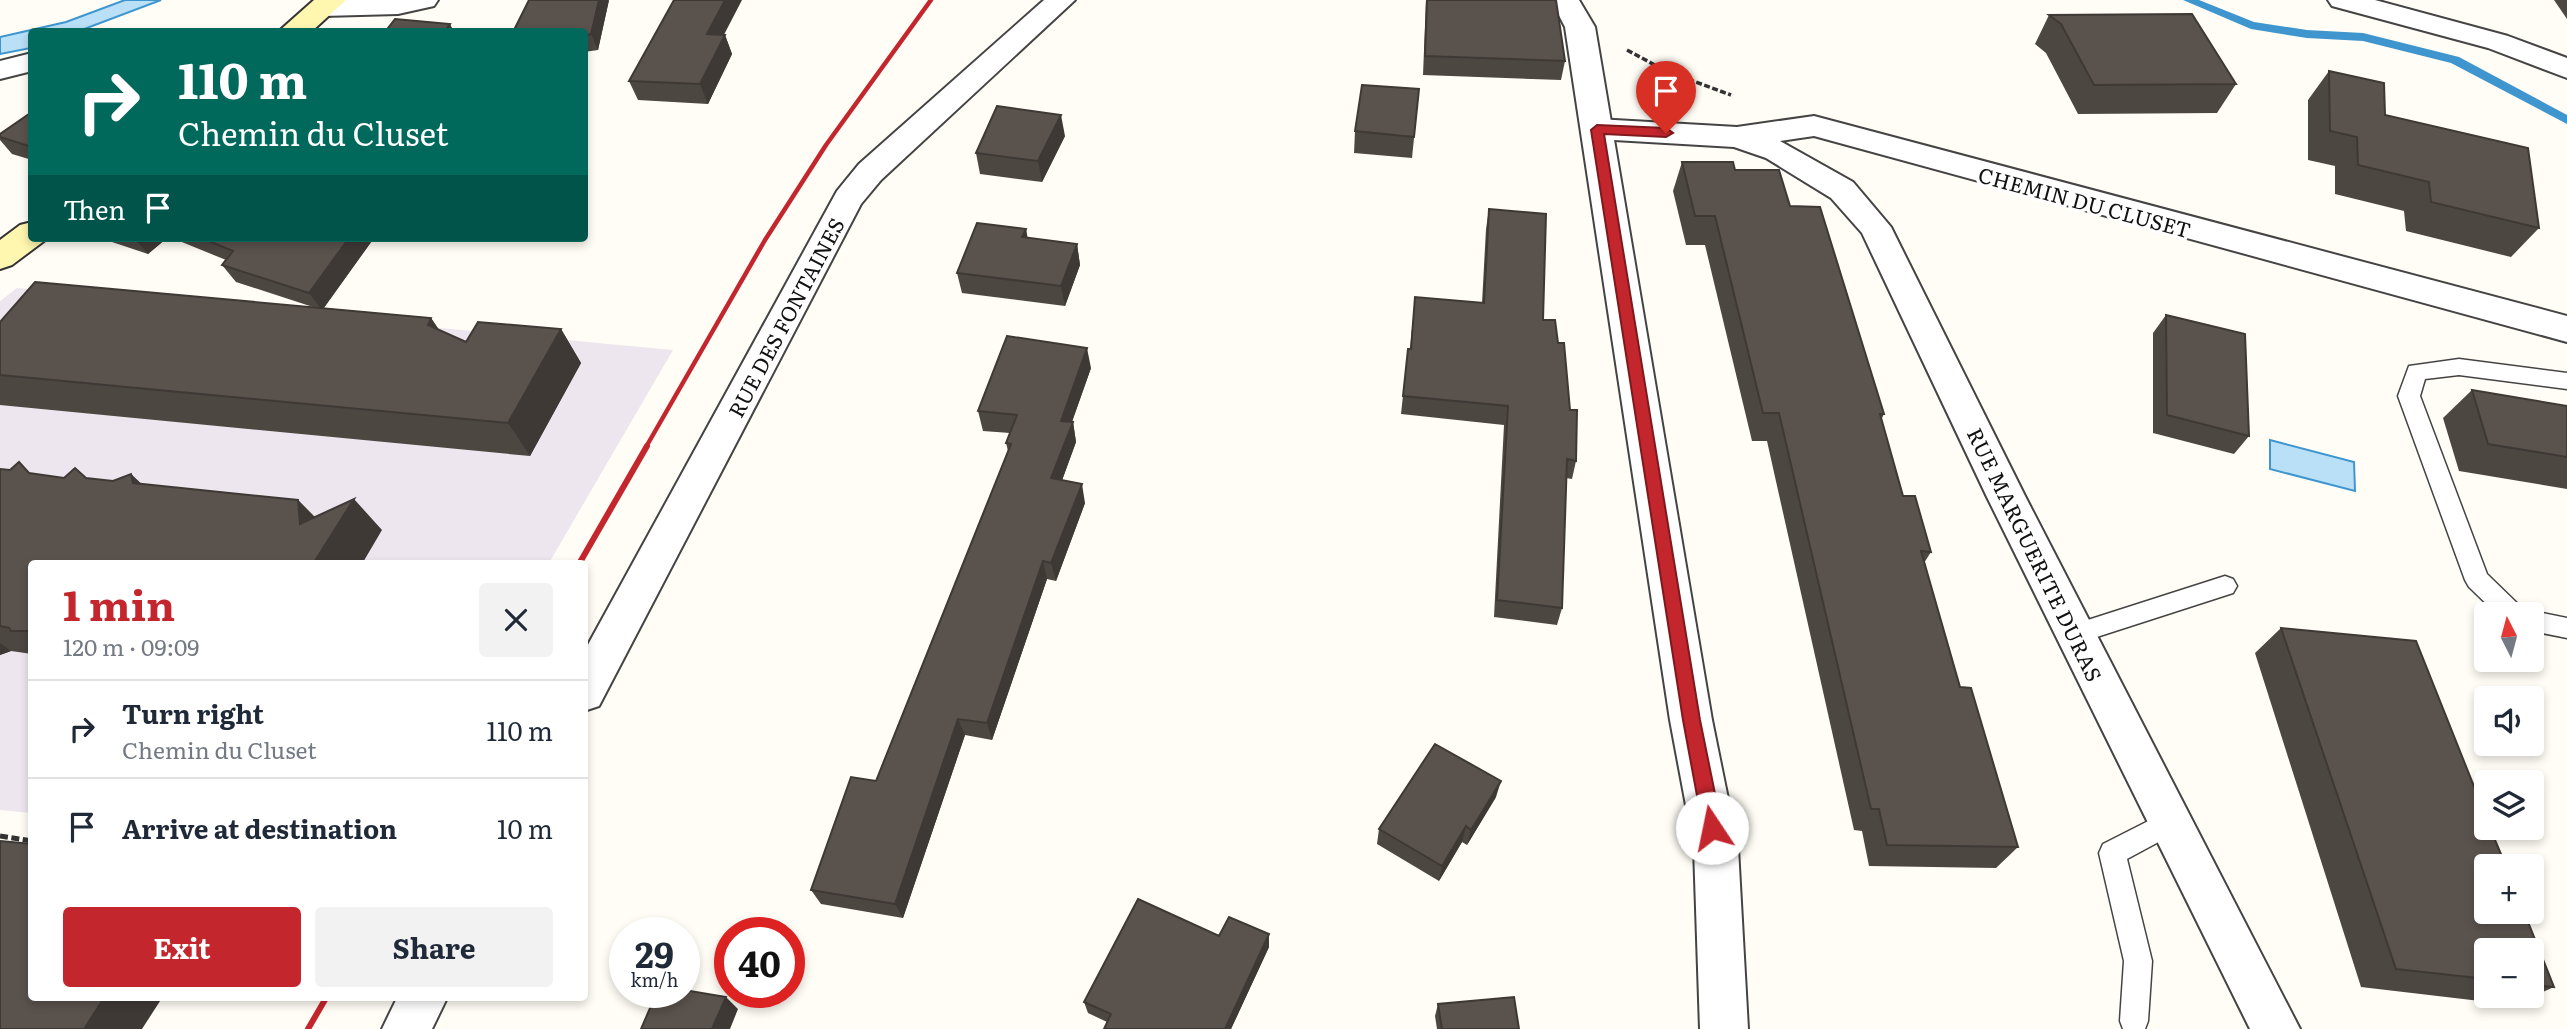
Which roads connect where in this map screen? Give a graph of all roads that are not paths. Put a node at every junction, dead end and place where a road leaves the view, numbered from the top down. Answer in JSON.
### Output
{"nodes":[{"id":1,"x":424,"y":0,"type":"edge"},
{"id":2,"x":1061,"y":0,"type":"edge"},
{"id":3,"x":2342,"y":0,"type":"edge"},
{"id":4,"x":327,"y":4,"type":"edge"},
{"id":5,"x":1568,"y":5,"type":"edge"},
{"id":6,"x":297,"y":28,"type":"edge"},
{"id":7,"x":28,"y":63,"type":"edge"},
{"id":8,"x":2567,"y":69,"type":"edge"},
{"id":9,"x":0,"y":70,"type":"edge"},
{"id":10,"x":1814,"y":126,"type":"junction"},
{"id":11,"x":1597,"y":130,"type":"junction"},
{"id":12,"x":1737,"y":137,"type":"junction"},
{"id":13,"x":1777,"y":150,"type":"junction"},
{"id":14,"x":28,"y":236,"type":"edge"},
{"id":15,"x":0,"y":257,"type":"edge"},
{"id":16,"x":2567,"y":329,"type":"edge"},
{"id":17,"x":2567,"y":381,"type":"edge"},
{"id":18,"x":2225,"y":586,"type":"dead end"},
{"id":19,"x":2500,"y":602,"type":"edge"},
{"id":20,"x":2544,"y":623,"type":"edge"},
{"id":21,"x":2567,"y":628,"type":"edge"},
{"id":22,"x":2075,"y":634,"type":"junction"},
{"id":23,"x":588,"y":686,"type":"edge"},
{"id":24,"x":2170,"y":822,"type":"junction"},
{"id":25,"x":421,"y":1001,"type":"edge"},
{"id":26,"x":2134,"y":1021,"type":"dead end"},
{"id":27,"x":407,"y":1029,"type":"edge"},
{"id":28,"x":1724,"y":1029,"type":"edge"},
{"id":29,"x":2276,"y":1029,"type":"edge"}],
"edges":[{"from":1,"to":4,"type":"street"},
{"from":2,"to":23,"type":"street","name":"RUE DES FONTAINES"},
{"from":3,"to":8,"type":"street"},
{"from":4,"to":6,"type":"main road"},
{"from":5,"to":11,"type":"street"},
{"from":7,"to":9,"type":"street"},
{"from":10,"to":12,"type":"street","name":"CHEMIN DU CLUSET"},
{"from":10,"to":13,"type":"street"},
{"from":10,"to":16,"type":"street","name":"CHEMIN DU CLUSET"},
{"from":11,"to":12,"type":"street","name":"CHEMIN DU CLUSET"},
{"from":11,"to":28,"type":"street"},
{"from":12,"to":13,"type":"street","name":"RUE MARGUERITE DURAS"},
{"from":13,"to":22,"type":"street","name":"RUE MARGUERITE DURAS"},
{"from":14,"to":15,"type":"main road"},
{"from":17,"to":19,"type":"lane"},
{"from":18,"to":22,"type":"lane"},
{"from":20,"to":21,"type":"lane"},
{"from":22,"to":24,"type":"street","name":"RUE MARGUERITE DURAS"},
{"from":24,"to":26,"type":"lane"},
{"from":24,"to":29,"type":"street","name":"RUE MARGUERITE DURAS"},
{"from":25,"to":27,"type":"street"}]}
